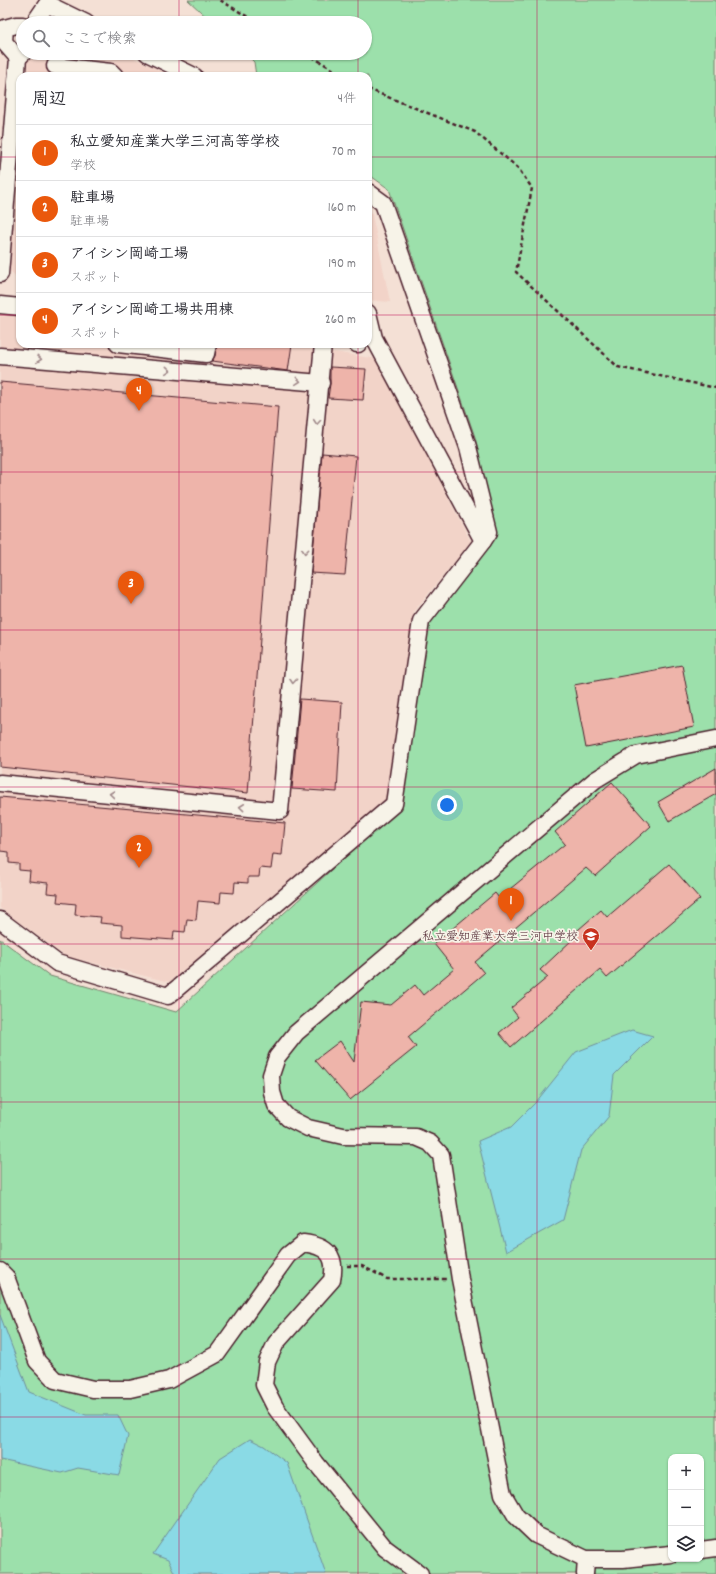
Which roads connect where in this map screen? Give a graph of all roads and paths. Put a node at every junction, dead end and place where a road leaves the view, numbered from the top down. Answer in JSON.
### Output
{"nodes":[{"id":1,"x":220,"y":0,"type":"edge"},
{"id":2,"x":39,"y":16,"type":"edge"},
{"id":3,"x":72,"y":16,"type":"edge"},
{"id":4,"x":246,"y":16,"type":"edge"},
{"id":5,"x":16,"y":25,"type":"edge"},
{"id":6,"x":16,"y":51,"type":"edge"},
{"id":7,"x":20,"y":60,"type":"edge"},
{"id":8,"x":161,"y":60,"type":"edge"},
{"id":9,"x":318,"y":60,"type":"edge"},
{"id":10,"x":55,"y":66,"type":"dead end"},
{"id":11,"x":19,"y":72,"type":"edge"},
{"id":12,"x":110,"y":72,"type":"edge"},
{"id":13,"x":186,"y":72,"type":"edge"},
{"id":14,"x":337,"y":72,"type":"edge"},
{"id":15,"x":372,"y":90,"type":"edge"},
{"id":16,"x":16,"y":91,"type":"edge"},
{"id":17,"x":4,"y":179,"type":"edge"},
{"id":18,"x":372,"y":195,"type":"edge"},
{"id":19,"x":0,"y":274,"type":"edge"},
{"id":20,"x":0,"y":305,"type":"edge"},
{"id":21,"x":16,"y":307,"type":"edge"},
{"id":22,"x":372,"y":341,"type":"edge"},
{"id":23,"x":153,"y":348,"type":"edge"},
{"id":24,"x":207,"y":348,"type":"edge"},
{"id":25,"x":323,"y":348,"type":"edge"},
{"id":26,"x":0,"y":356,"type":"edge"},
{"id":27,"x":321,"y":383,"type":"junction"},
{"id":28,"x":716,"y":388,"type":"edge"},
{"id":29,"x":483,"y":541,"type":"junction"},
{"id":30,"x":716,"y":739,"type":"edge"},
{"id":31,"x":0,"y":783,"type":"edge"},
{"id":32,"x":0,"y":920,"type":"edge"},
{"id":33,"x":335,"y":1267,"type":"junction"},
{"id":34,"x":0,"y":1272,"type":"edge"},
{"id":35,"x":460,"y":1279,"type":"junction"},
{"id":36,"x":716,"y":1548,"type":"edge"},
{"id":37,"x":704,"y":1550,"type":"edge"},
{"id":38,"x":668,"y":1554,"type":"edge"},
{"id":39,"x":586,"y":1567,"type":"edge"},
{"id":40,"x":420,"y":1574,"type":"edge"}],
"edges":[{"from":1,"to":4,"type":"path"},
{"from":2,"to":3,"type":"street"},
{"from":5,"to":6,"type":"street"},
{"from":7,"to":11,"type":"street"},
{"from":8,"to":13,"type":"street"},
{"from":9,"to":14,"type":"path"},
{"from":10,"to":12,"type":"street"},
{"from":15,"to":28,"type":"path"},
{"from":16,"to":17,"type":"street"},
{"from":17,"to":19,"type":"street"},
{"from":18,"to":29,"type":"street"},
{"from":20,"to":21,"type":"street"},
{"from":22,"to":29,"type":"street"},
{"from":23,"to":24,"type":"street"},
{"from":25,"to":27,"type":"street"},
{"from":26,"to":27,"type":"street","one_way":true},
{"from":27,"to":31,"type":"street","one_way":true},
{"from":29,"to":32,"type":"street"},
{"from":30,"to":35,"type":"street"},
{"from":33,"to":34,"type":"street"},
{"from":33,"to":35,"type":"path"},
{"from":33,"to":40,"type":"street"},
{"from":35,"to":39,"type":"street"},
{"from":36,"to":37,"type":"street"},
{"from":38,"to":39,"type":"street"}]}
